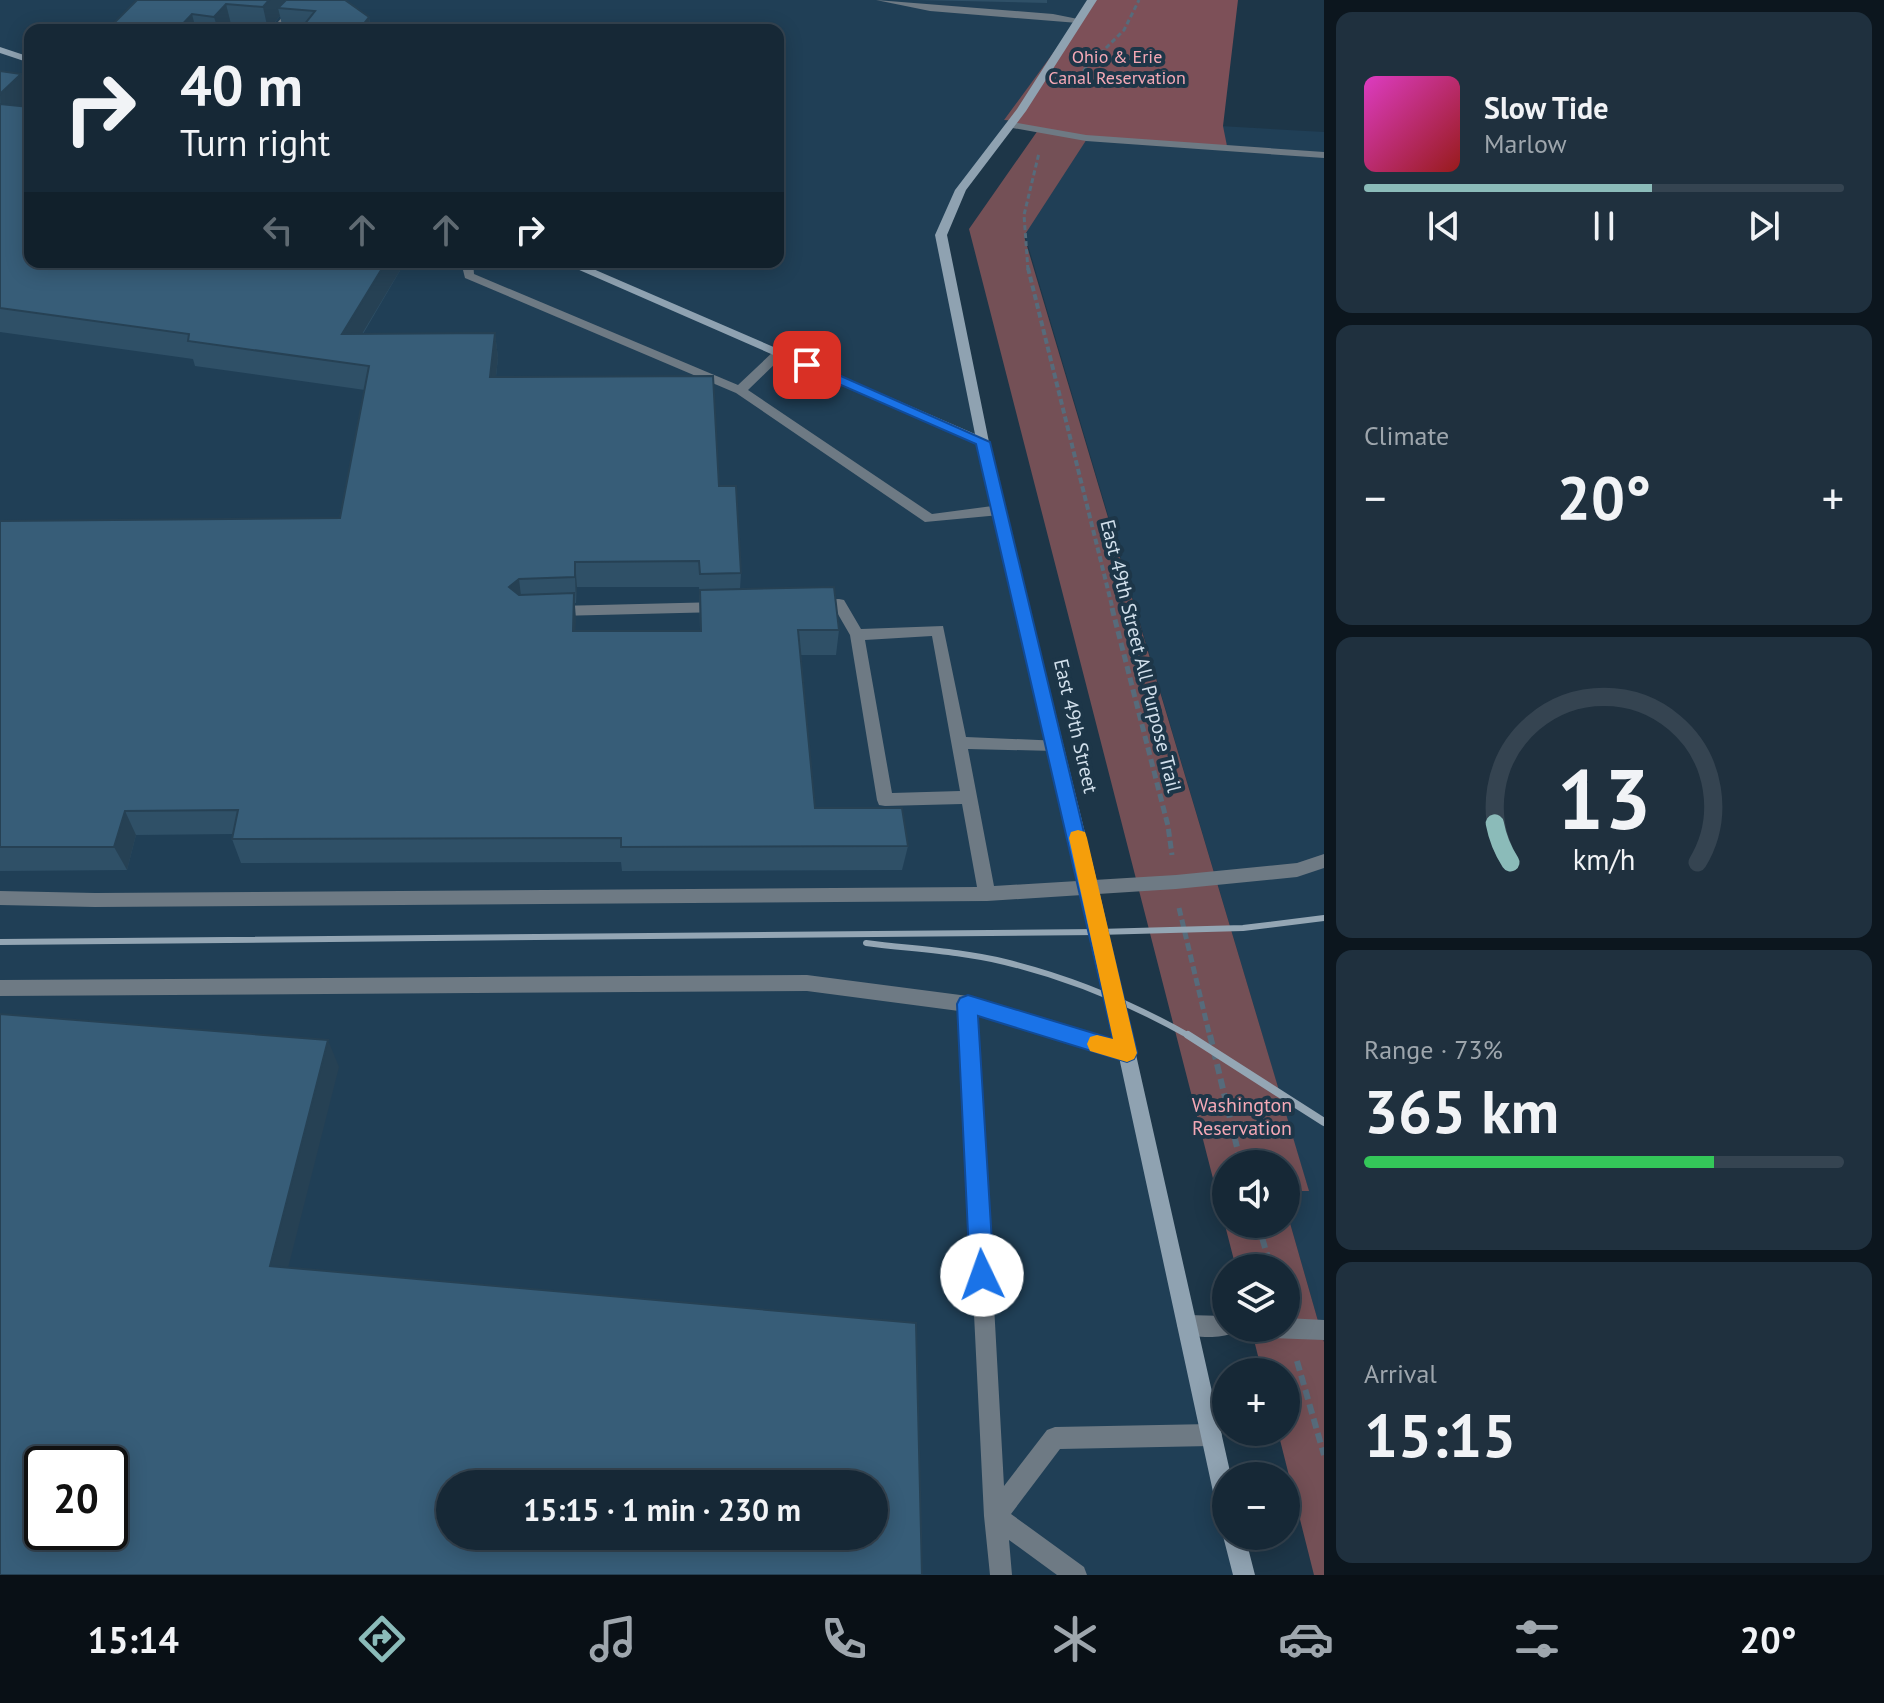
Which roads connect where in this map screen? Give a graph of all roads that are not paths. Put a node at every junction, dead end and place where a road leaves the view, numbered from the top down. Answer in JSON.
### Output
{"nodes":[{"id":1,"x":302,"y":0,"type":"edge"},
{"id":2,"x":881,"y":0,"type":"edge"},
{"id":3,"x":1092,"y":0,"type":"edge"},
{"id":4,"x":1078,"y":20,"type":"junction"},
{"id":5,"x":281,"y":24,"type":"edge"},
{"id":6,"x":0,"y":50,"type":"edge"},
{"id":7,"x":24,"y":58,"type":"edge"},
{"id":8,"x":1011,"y":125,"type":"junction"},
{"id":9,"x":1324,"y":155,"type":"edge"},
{"id":10,"x":468,"y":268,"type":"edge"},
{"id":11,"x":581,"y":268,"type":"edge"},
{"id":12,"x":779,"y":353,"type":"junction"},
{"id":13,"x":740,"y":390,"type":"junction"},
{"id":14,"x":983,"y":442,"type":"junction"},
{"id":15,"x":1000,"y":510,"type":"junction"},
{"id":16,"x":808,"y":605,"type":"edge"},
{"id":17,"x":744,"y":606,"type":"edge"},
{"id":18,"x":538,"y":611,"type":"edge"},
{"id":19,"x":857,"y":635,"type":"junction"},
{"id":20,"x":959,"y":743,"type":"junction"},
{"id":21,"x":1055,"y":745,"type":"junction"},
{"id":22,"x":969,"y":797,"type":"junction"},
{"id":23,"x":1324,"y":861,"type":"edge"},
{"id":24,"x":1090,"y":886,"type":"junction"},
{"id":25,"x":987,"y":894,"type":"junction"},
{"id":26,"x":0,"y":898,"type":"edge"},
{"id":27,"x":0,"y":988,"type":"edge"},
{"id":28,"x":968,"y":1004,"type":"junction"},
{"id":29,"x":1127,"y":1053,"type":"junction"},
{"id":30,"x":1187,"y":1325,"type":"junction"},
{"id":31,"x":1212,"y":1326,"type":"edge"},
{"id":32,"x":1300,"y":1329,"type":"edge"},
{"id":33,"x":1324,"y":1330,"type":"edge"},
{"id":34,"x":1211,"y":1435,"type":"junction"},
{"id":35,"x":1217,"y":1462,"type":"edge"},
{"id":36,"x":995,"y":1516,"type":"junction"},
{"id":37,"x":1238,"y":1550,"type":"edge"},
{"id":38,"x":1001,"y":1575,"type":"edge"},
{"id":39,"x":1076,"y":1575,"type":"edge"},
{"id":40,"x":1244,"y":1575,"type":"edge"}],
"edges":[{"from":1,"to":5,"type":"lane"},
{"from":2,"to":4,"type":"lane"},
{"from":3,"to":4,"type":"street","name":"East 49th Street"},
{"from":4,"to":8,"type":"street","name":"East 49th Street"},
{"from":6,"to":7,"type":"street"},
{"from":8,"to":9,"type":"lane"},
{"from":8,"to":14,"type":"street","name":"East 49th Street"},
{"from":10,"to":13,"type":"lane"},
{"from":11,"to":12,"type":"street"},
{"from":12,"to":13,"type":"lane"},
{"from":12,"to":14,"type":"street"},
{"from":13,"to":15,"type":"lane"},
{"from":14,"to":15,"type":"street","name":"East 49th Street"},
{"from":15,"to":21,"type":"street","name":"East 49th Street"},
{"from":16,"to":19,"type":"lane"},
{"from":17,"to":18,"type":"lane"},
{"from":19,"to":20,"type":"lane"},
{"from":19,"to":22,"type":"lane"},
{"from":20,"to":21,"type":"lane"},
{"from":20,"to":22,"type":"lane"},
{"from":21,"to":24,"type":"street","name":"East 49th Street"},
{"from":22,"to":25,"type":"lane"},
{"from":23,"to":24,"type":"lane"},
{"from":24,"to":25,"type":"lane"},
{"from":24,"to":29,"type":"street","name":"East 49th Street"},
{"from":25,"to":26,"type":"lane"},
{"from":27,"to":28,"type":"lane"},
{"from":28,"to":29,"type":"lane"},
{"from":28,"to":36,"type":"lane"},
{"from":29,"to":30,"type":"street","name":"East 49th Street"},
{"from":30,"to":31,"type":"lane"},
{"from":30,"to":34,"type":"street","name":"East 49th Street"},
{"from":32,"to":33,"type":"lane"},
{"from":34,"to":35,"type":"street","name":"East 49th Street"},
{"from":34,"to":36,"type":"lane"},
{"from":36,"to":38,"type":"lane"},
{"from":36,"to":39,"type":"lane"},
{"from":37,"to":40,"type":"street"}]}
